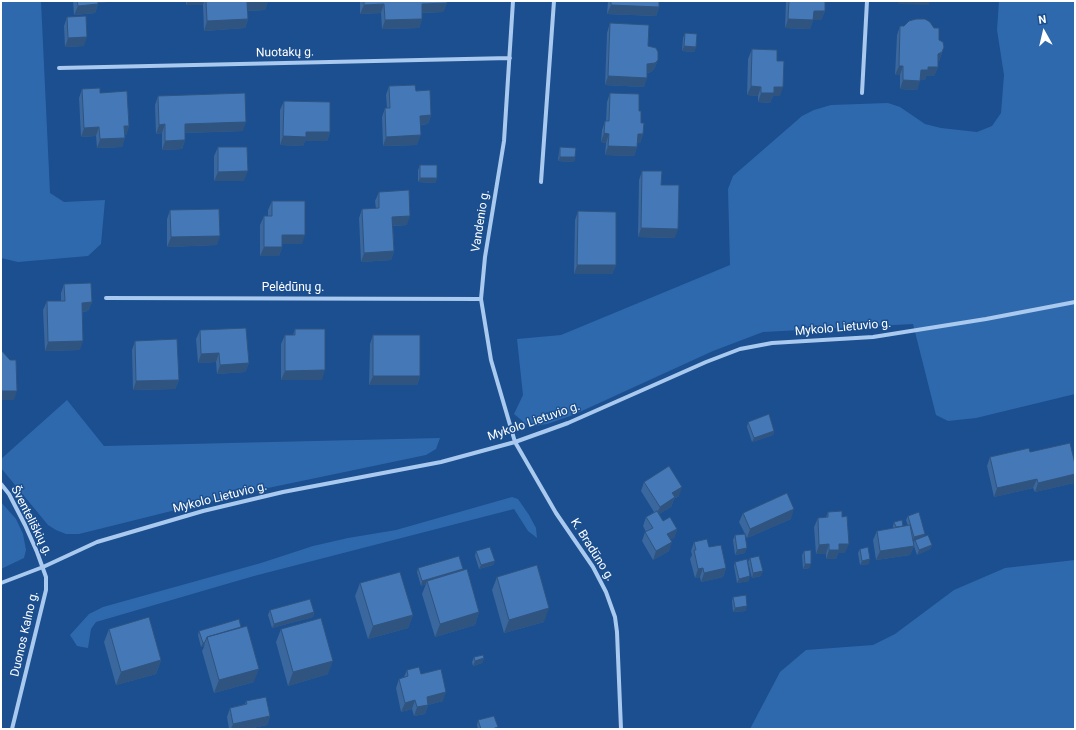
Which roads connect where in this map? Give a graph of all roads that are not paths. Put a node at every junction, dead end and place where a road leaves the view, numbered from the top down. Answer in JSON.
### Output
{"nodes":[{"id":1,"x":513,"y":1,"type":"edge"},
{"id":2,"x":554,"y":1,"type":"edge"},
{"id":3,"x":867,"y":1,"type":"edge"},
{"id":4,"x":510,"y":58,"type":"junction"},
{"id":5,"x":59,"y":68,"type":"dead end"},
{"id":6,"x":862,"y":93,"type":"dead end"},
{"id":7,"x":541,"y":182,"type":"dead end"},
{"id":8,"x":106,"y":298,"type":"dead end"},
{"id":9,"x":481,"y":298,"type":"junction"},
{"id":10,"x":1075,"y":302,"type":"edge"},
{"id":11,"x":514,"y":442,"type":"junction"},
{"id":12,"x":1,"y":484,"type":"edge"},
{"id":13,"x":43,"y":567,"type":"junction"},
{"id":14,"x":1,"y":583,"type":"edge"},
{"id":15,"x":12,"y":729,"type":"edge"},
{"id":16,"x":621,"y":729,"type":"edge"}],
"edges":[{"from":1,"to":4,"type":"street","name":"Vandenio g."},
{"from":2,"to":7,"type":"street"},
{"from":3,"to":6,"type":"street"},
{"from":4,"to":5,"type":"street","name":"Nuotakų g."},
{"from":4,"to":9,"type":"street","name":"Vandenio g."},
{"from":8,"to":9,"type":"street","name":"Pelėdūnų g."},
{"from":9,"to":11,"type":"street","name":"Vandenio g."},
{"from":10,"to":11,"type":"street","name":"Mykolo Lietuvio g."},
{"from":11,"to":13,"type":"street","name":"Mykolo Lietuvio g."},
{"from":11,"to":16,"type":"street","name":"K. Bradūno g."},
{"from":12,"to":13,"type":"street","name":"Šventeliškių g."},
{"from":13,"to":14,"type":"street","name":"Mykolo Lietuvio g."},
{"from":13,"to":15,"type":"street","name":"Duonos Kalno g."}]}
